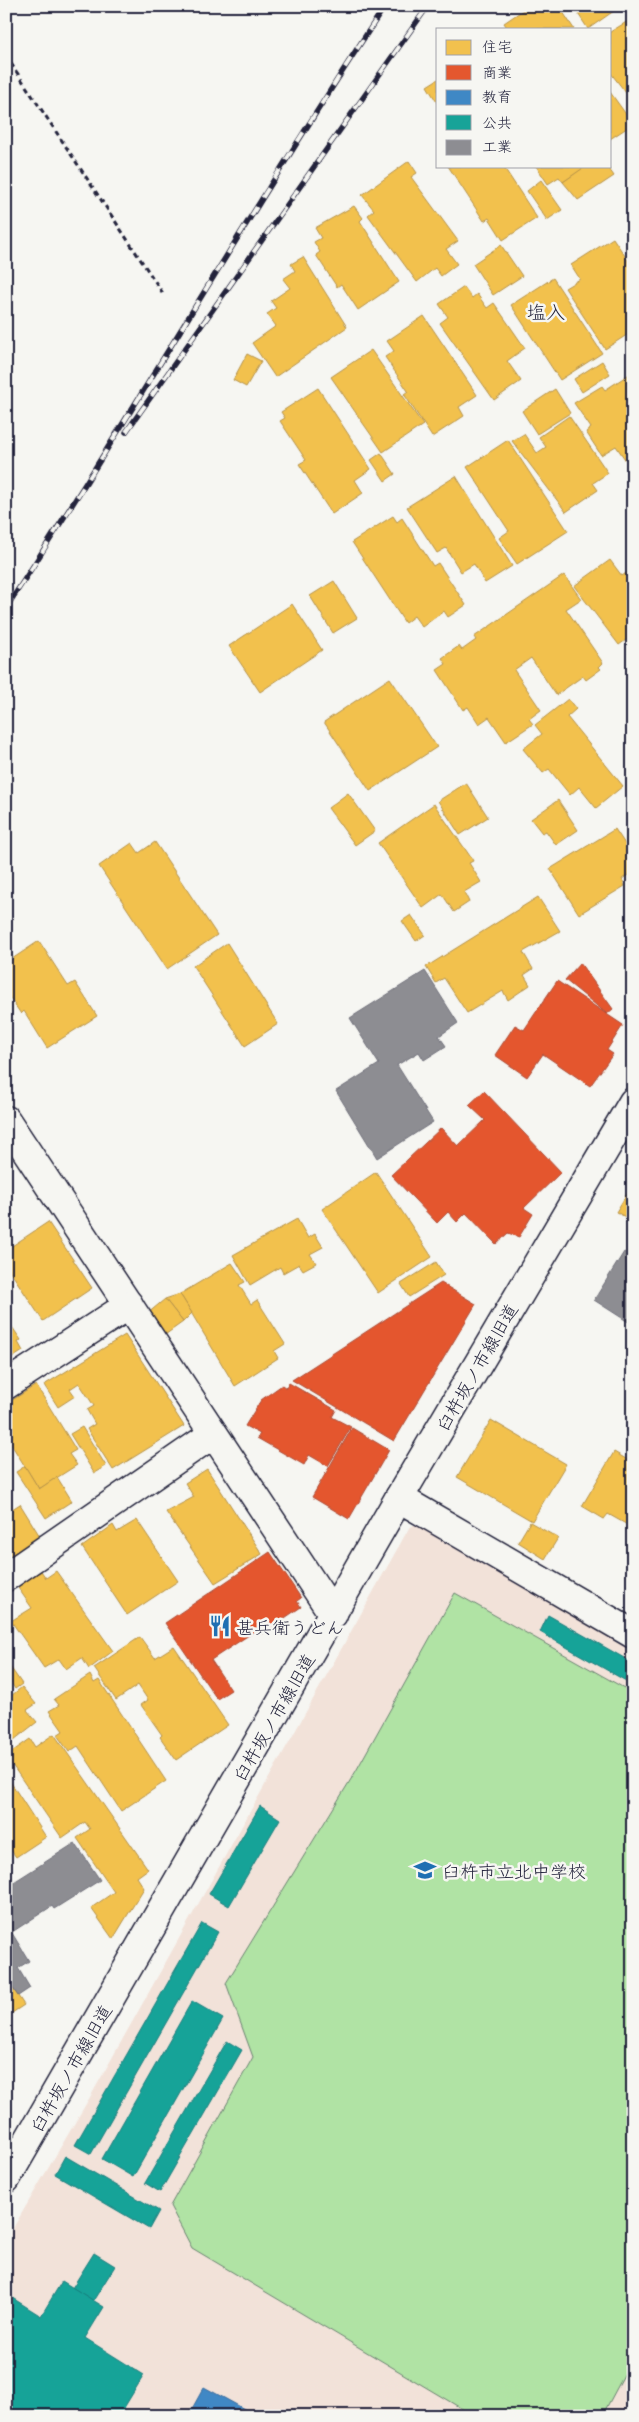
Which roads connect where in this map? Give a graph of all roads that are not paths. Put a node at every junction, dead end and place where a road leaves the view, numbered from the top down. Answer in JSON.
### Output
{"nodes":[{"id":1,"x":633,"y":1102,"type":"edge"},
{"id":2,"x":6,"y":1120,"type":"edge"},
{"id":3,"x":129,"y":1305,"type":"junction"},
{"id":4,"x":6,"y":1385,"type":"edge"},
{"id":5,"x":213,"y":1434,"type":"junction"},
{"id":6,"x":399,"y":1498,"type":"junction"},
{"id":7,"x":6,"y":1577,"type":"edge"},
{"id":8,"x":333,"y":1614,"type":"junction"},
{"id":9,"x":633,"y":1634,"type":"edge"},
{"id":10,"x":7,"y":2174,"type":"edge"}],
"edges":[{"from":1,"to":6,"type":"street","name":"臼杵坂ノ市線旧道"},
{"from":2,"to":3,"type":"street"},
{"from":3,"to":4,"type":"street"},
{"from":3,"to":5,"type":"street"},
{"from":5,"to":7,"type":"street"},
{"from":5,"to":8,"type":"street"},
{"from":6,"to":8,"type":"street","name":"臼杵坂ノ市線旧道"},
{"from":6,"to":9,"type":"street"},
{"from":8,"to":10,"type":"street","name":"臼杵坂ノ市線旧道"}]}
